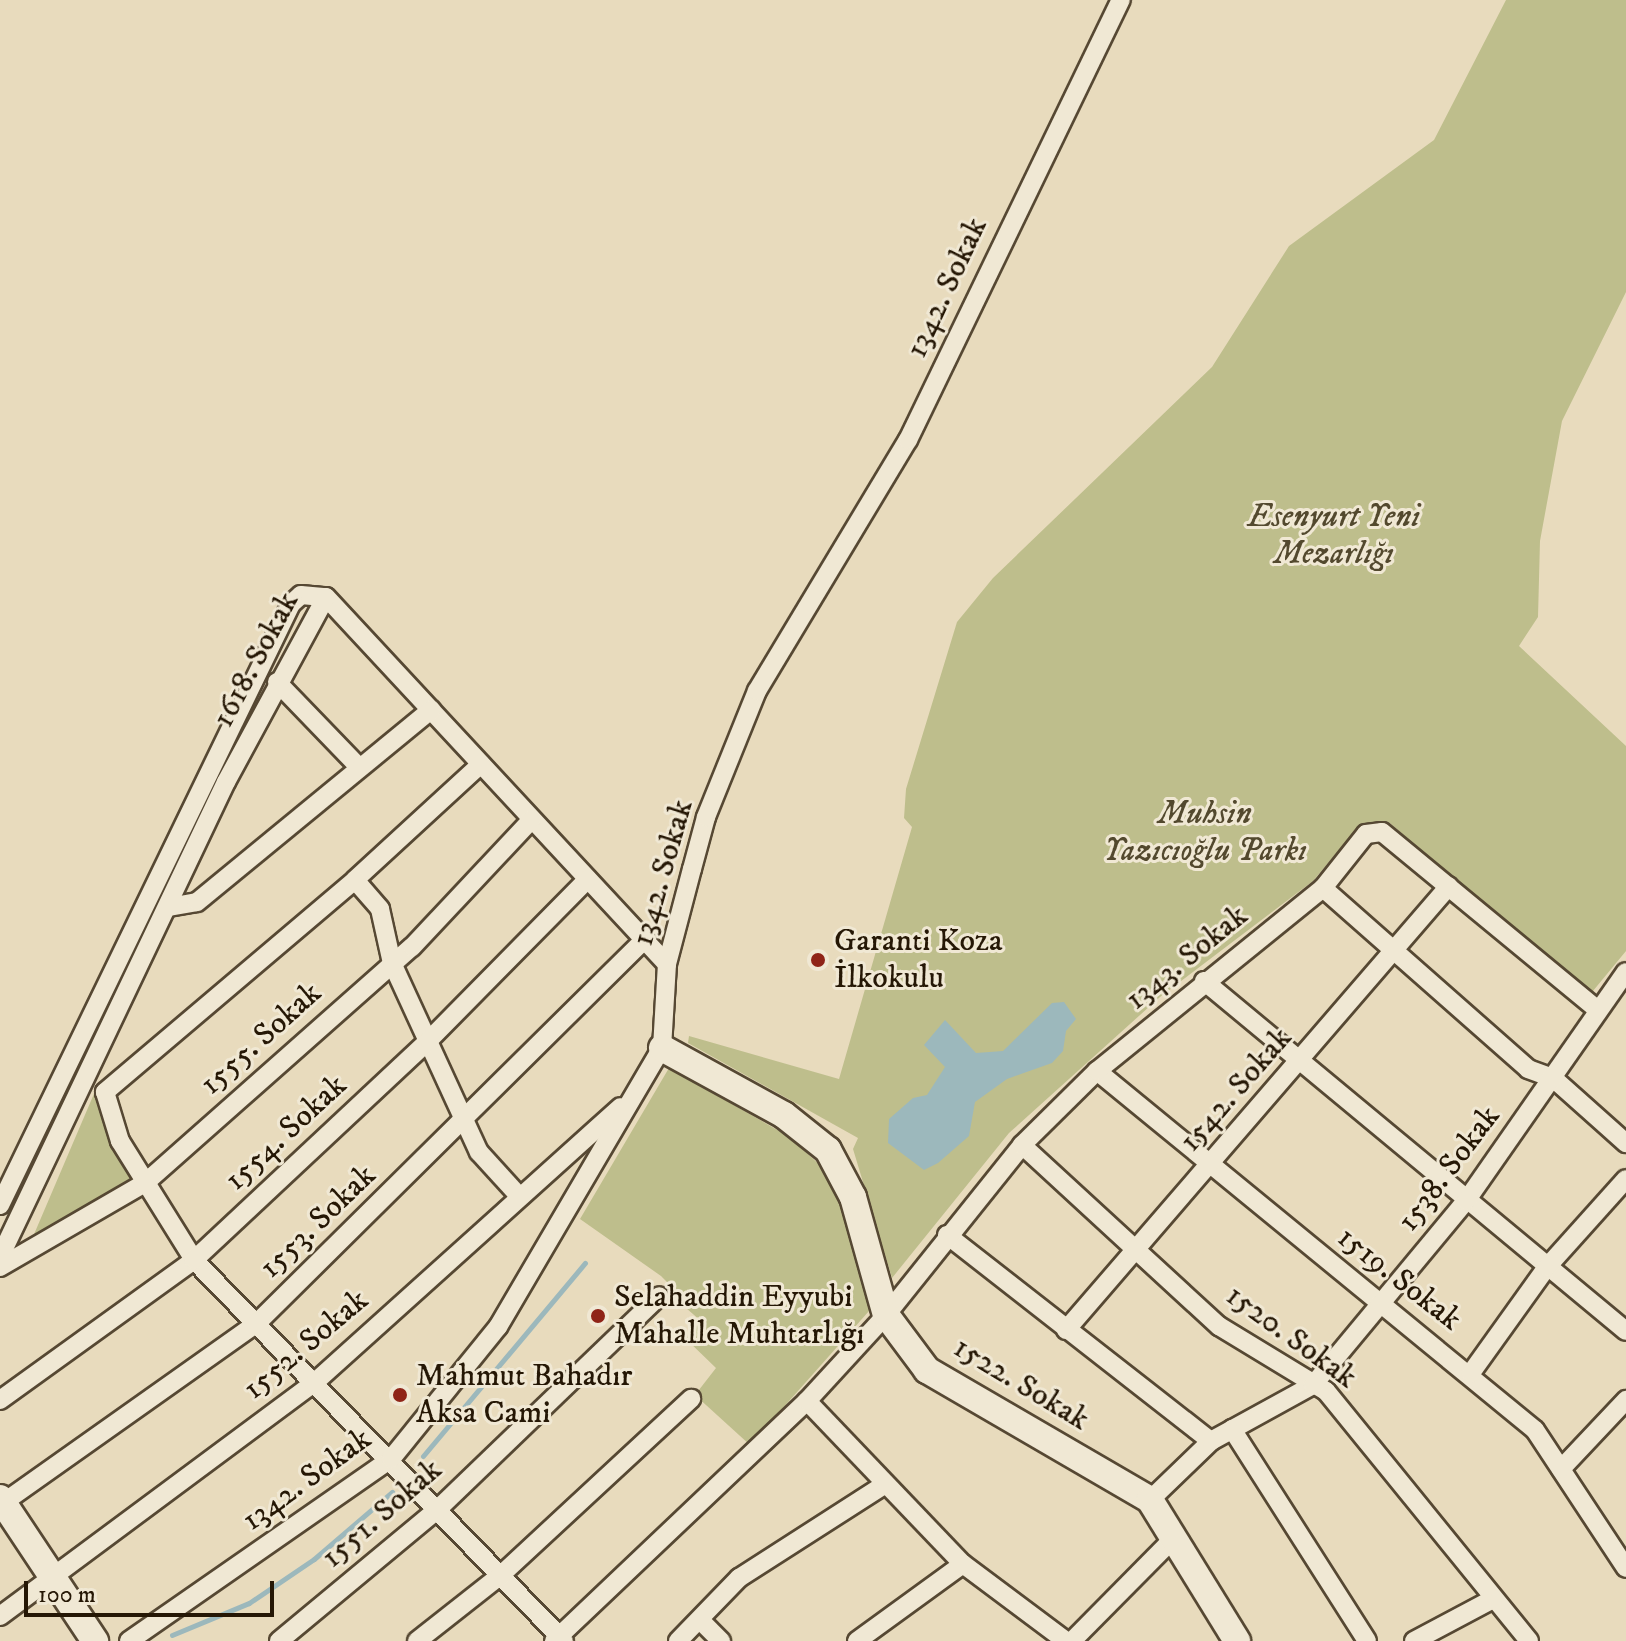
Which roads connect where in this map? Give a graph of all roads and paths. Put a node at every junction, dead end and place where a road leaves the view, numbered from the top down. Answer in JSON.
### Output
{"nodes":[{"id":1,"x":1121,"y":0,"type":"edge"},
{"id":2,"x":326,"y":597,"type":"junction"},
{"id":3,"x":277,"y":682,"type":"junction"},
{"id":4,"x":431,"y":710,"type":"junction"},
{"id":5,"x":481,"y":764,"type":"junction"},
{"id":6,"x":359,"y":767,"type":"junction"},
{"id":7,"x":532,"y":819,"type":"junction"},
{"id":8,"x":588,"y":879,"type":"junction"},
{"id":9,"x":355,"y":880,"type":"junction"},
{"id":10,"x":1449,"y":886,"type":"junction"},
{"id":11,"x":1323,"y":888,"type":"junction"},
{"id":12,"x":169,"y":907,"type":"junction"},
{"id":13,"x":644,"y":940,"type":"junction"},
{"id":14,"x":1393,"y":947,"type":"junction"},
{"id":15,"x":392,"y":963,"type":"junction"},
{"id":16,"x":667,"y":964,"type":"junction"},
{"id":17,"x":1626,"y":972,"type":"edge"},
{"id":18,"x":1204,"y":981,"type":"junction"},
{"id":19,"x":1597,"y":1009,"type":"junction"},
{"id":20,"x":429,"y":1040,"type":"junction"},
{"id":21,"x":662,"y":1048,"type":"junction"},
{"id":22,"x":1299,"y":1064,"type":"junction"},
{"id":23,"x":1097,"y":1071,"type":"junction"},
{"id":24,"x":1553,"y":1078,"type":"junction"},
{"id":25,"x":632,"y":1097,"type":"junction"},
{"id":26,"x":465,"y":1117,"type":"junction"},
{"id":27,"x":1626,"y":1143,"type":"edge"},
{"id":28,"x":1022,"y":1145,"type":"junction"},
{"id":29,"x":1210,"y":1166,"type":"junction"},
{"id":30,"x":1626,"y":1179,"type":"edge"},
{"id":31,"x":145,"y":1183,"type":"junction"},
{"id":32,"x":519,"y":1196,"type":"junction"},
{"id":33,"x":1466,"y":1201,"type":"junction"},
{"id":34,"x":0,"y":1205,"type":"edge"},
{"id":35,"x":947,"y":1235,"type":"junction"},
{"id":36,"x":1137,"y":1250,"type":"junction"},
{"id":37,"x":0,"y":1257,"type":"edge"},
{"id":38,"x":194,"y":1260,"type":"junction"},
{"id":39,"x":0,"y":1267,"type":"edge"},
{"id":40,"x":1547,"y":1267,"type":"junction"},
{"id":41,"x":659,"y":1296,"type":"dead end"},
{"id":42,"x":1382,"y":1304,"type":"junction"},
{"id":43,"x":886,"y":1315,"type":"junction"},
{"id":44,"x":257,"y":1323,"type":"junction"},
{"id":45,"x":1066,"y":1330,"type":"junction"},
{"id":46,"x":1626,"y":1331,"type":"edge"},
{"id":47,"x":1471,"y":1373,"type":"junction"},
{"id":48,"x":314,"y":1383,"type":"junction"},
{"id":49,"x":1313,"y":1385,"type":"junction"},
{"id":50,"x":691,"y":1399,"type":"dead end"},
{"id":51,"x":0,"y":1400,"type":"edge"},
{"id":52,"x":807,"y":1401,"type":"junction"},
{"id":53,"x":1622,"y":1412,"type":"edge"},
{"id":54,"x":1232,"y":1429,"type":"junction"},
{"id":55,"x":1211,"y":1441,"type":"junction"},
{"id":56,"x":391,"y":1459,"type":"junction"},
{"id":57,"x":1561,"y":1469,"type":"junction"},
{"id":58,"x":884,"y":1485,"type":"junction"},
{"id":59,"x":1150,"y":1500,"type":"junction"},
{"id":60,"x":1,"y":1502,"type":"edge"},
{"id":61,"x":438,"y":1509,"type":"junction"},
{"id":62,"x":1174,"y":1538,"type":"junction"},
{"id":63,"x":963,"y":1564,"type":"junction"},
{"id":64,"x":1626,"y":1568,"type":"edge"},
{"id":65,"x":502,"y":1574,"type":"junction"},
{"id":66,"x":53,"y":1579,"type":"junction"},
{"id":67,"x":1493,"y":1599,"type":"junction"},
{"id":68,"x":0,"y":1616,"type":"edge"},
{"id":69,"x":700,"y":1620,"type":"junction"},
{"id":70,"x":880,"y":1634,"type":"edge"},
{"id":71,"x":559,"y":1639,"type":"edge"},
{"id":72,"x":95,"y":1641,"type":"edge"},
{"id":73,"x":129,"y":1641,"type":"edge"},
{"id":74,"x":279,"y":1641,"type":"edge"},
{"id":75,"x":417,"y":1641,"type":"edge"},
{"id":76,"x":678,"y":1641,"type":"edge"},
{"id":77,"x":721,"y":1641,"type":"edge"},
{"id":78,"x":857,"y":1641,"type":"edge"},
{"id":79,"x":1066,"y":1641,"type":"edge"},
{"id":80,"x":1072,"y":1641,"type":"edge"},
{"id":81,"x":1237,"y":1641,"type":"edge"},
{"id":82,"x":1367,"y":1641,"type":"edge"},
{"id":83,"x":1414,"y":1641,"type":"edge"},
{"id":84,"x":1529,"y":1641,"type":"edge"}],
"edges":[{"from":1,"to":16,"type":"street","name":"1342. Sokak"},
{"from":2,"to":3,"type":"street","name":"1618. Sokak"},
{"from":2,"to":4,"type":"street"},
{"from":2,"to":34,"type":"street","name":"1618. Sokak"},
{"from":3,"to":6,"type":"street"},
{"from":3,"to":12,"type":"street","name":"1618. Sokak"},
{"from":4,"to":5,"type":"street"},
{"from":4,"to":6,"type":"street"},
{"from":5,"to":7,"type":"street"},
{"from":5,"to":9,"type":"street"},
{"from":6,"to":12,"type":"street"},
{"from":7,"to":8,"type":"street"},
{"from":7,"to":15,"type":"street","name":"1555. Sokak"},
{"from":8,"to":13,"type":"street"},
{"from":8,"to":20,"type":"street","name":"1554. Sokak"},
{"from":9,"to":15,"type":"street"},
{"from":9,"to":31,"type":"street"},
{"from":10,"to":11,"type":"street","name":"1343. Sokak"},
{"from":10,"to":14,"type":"street","name":"1542. Sokak"},
{"from":10,"to":19,"type":"street","name":"1343. Sokak"},
{"from":11,"to":14,"type":"street"},
{"from":11,"to":18,"type":"street","name":"1343. Sokak"},
{"from":12,"to":37,"type":"street","name":"1618. Sokak"},
{"from":13,"to":16,"type":"street"},
{"from":13,"to":26,"type":"street","name":"1553. Sokak"},
{"from":14,"to":22,"type":"street","name":"1542. Sokak"},
{"from":14,"to":24,"type":"street"},
{"from":15,"to":20,"type":"street"},
{"from":15,"to":31,"type":"street","name":"1555. Sokak"},
{"from":16,"to":21,"type":"street","name":"1342. Sokak"},
{"from":17,"to":19,"type":"street","name":"1538. Sokak"},
{"from":18,"to":22,"type":"street"},
{"from":18,"to":23,"type":"street","name":"1343. Sokak"},
{"from":19,"to":24,"type":"street","name":"1538. Sokak"},
{"from":20,"to":26,"type":"street"},
{"from":20,"to":38,"type":"street","name":"1554. Sokak"},
{"from":21,"to":25,"type":"street","name":"1342. Sokak"},
{"from":21,"to":43,"type":"street","name":"1522. Sokak"},
{"from":22,"to":29,"type":"street","name":"1542. Sokak"},
{"from":22,"to":33,"type":"street"},
{"from":23,"to":28,"type":"street","name":"1343. Sokak"},
{"from":23,"to":29,"type":"street","name":"1519. Sokak"},
{"from":24,"to":27,"type":"street"},
{"from":24,"to":33,"type":"street","name":"1538. Sokak"},
{"from":25,"to":32,"type":"street","name":"1552. Sokak"},
{"from":25,"to":56,"type":"street","name":"1342. Sokak"},
{"from":26,"to":32,"type":"street"},
{"from":26,"to":44,"type":"street","name":"1553. Sokak"},
{"from":28,"to":35,"type":"street","name":"1343. Sokak"},
{"from":28,"to":36,"type":"street","name":"1520. Sokak"},
{"from":29,"to":36,"type":"street","name":"1542. Sokak"},
{"from":29,"to":42,"type":"street","name":"1519. Sokak"},
{"from":30,"to":40,"type":"street"},
{"from":31,"to":38,"type":"street"},
{"from":31,"to":39,"type":"street","name":"1555. Sokak"},
{"from":32,"to":48,"type":"street","name":"1552. Sokak"},
{"from":33,"to":40,"type":"street"},
{"from":33,"to":42,"type":"street","name":"1538. Sokak"},
{"from":35,"to":43,"type":"street","name":"1343. Sokak"},
{"from":35,"to":45,"type":"street"},
{"from":36,"to":45,"type":"street","name":"1542. Sokak"},
{"from":36,"to":49,"type":"street","name":"1520. Sokak"},
{"from":38,"to":44,"type":"street"},
{"from":38,"to":51,"type":"street","name":"1554. Sokak"},
{"from":40,"to":46,"type":"street"},
{"from":40,"to":47,"type":"street"},
{"from":41,"to":61,"type":"street","name":"1551. Sokak"},
{"from":42,"to":47,"type":"street","name":"1519. Sokak"},
{"from":42,"to":49,"type":"street","name":"1538. Sokak"},
{"from":43,"to":52,"type":"street","name":"1343. Sokak"},
{"from":43,"to":59,"type":"street","name":"1522. Sokak"},
{"from":44,"to":48,"type":"street"},
{"from":44,"to":60,"type":"street","name":"1553. Sokak"},
{"from":45,"to":55,"type":"street"},
{"from":47,"to":57,"type":"street","name":"1519. Sokak"},
{"from":48,"to":56,"type":"street"},
{"from":48,"to":66,"type":"street","name":"1552. Sokak"},
{"from":49,"to":54,"type":"street","name":"1538. Sokak"},
{"from":49,"to":67,"type":"street","name":"1520. Sokak"},
{"from":50,"to":65,"type":"street"},
{"from":52,"to":58,"type":"street"},
{"from":52,"to":71,"type":"street","name":"1343. Sokak"},
{"from":53,"to":57,"type":"street"},
{"from":54,"to":55,"type":"street","name":"1538. Sokak"},
{"from":54,"to":82,"type":"street"},
{"from":55,"to":59,"type":"street","name":"1538. Sokak"},
{"from":56,"to":61,"type":"street"},
{"from":56,"to":73,"type":"street","name":"1342. Sokak"},
{"from":57,"to":64,"type":"street","name":"1519. Sokak"},
{"from":58,"to":63,"type":"street"},
{"from":58,"to":69,"type":"street"},
{"from":59,"to":62,"type":"street","name":"1522. Sokak"},
{"from":60,"to":66,"type":"street"},
{"from":61,"to":65,"type":"street"},
{"from":61,"to":74,"type":"street","name":"1551. Sokak"},
{"from":62,"to":80,"type":"street"},
{"from":62,"to":81,"type":"street","name":"1522. Sokak"},
{"from":63,"to":70,"type":"street"},
{"from":63,"to":79,"type":"street"},
{"from":65,"to":71,"type":"street"},
{"from":65,"to":75,"type":"street"},
{"from":66,"to":68,"type":"street","name":"1552. Sokak"},
{"from":66,"to":72,"type":"street"},
{"from":67,"to":83,"type":"street"},
{"from":67,"to":84,"type":"street","name":"1520. Sokak"},
{"from":69,"to":76,"type":"street"},
{"from":69,"to":77,"type":"street"},
{"from":70,"to":78,"type":"street"}]}
